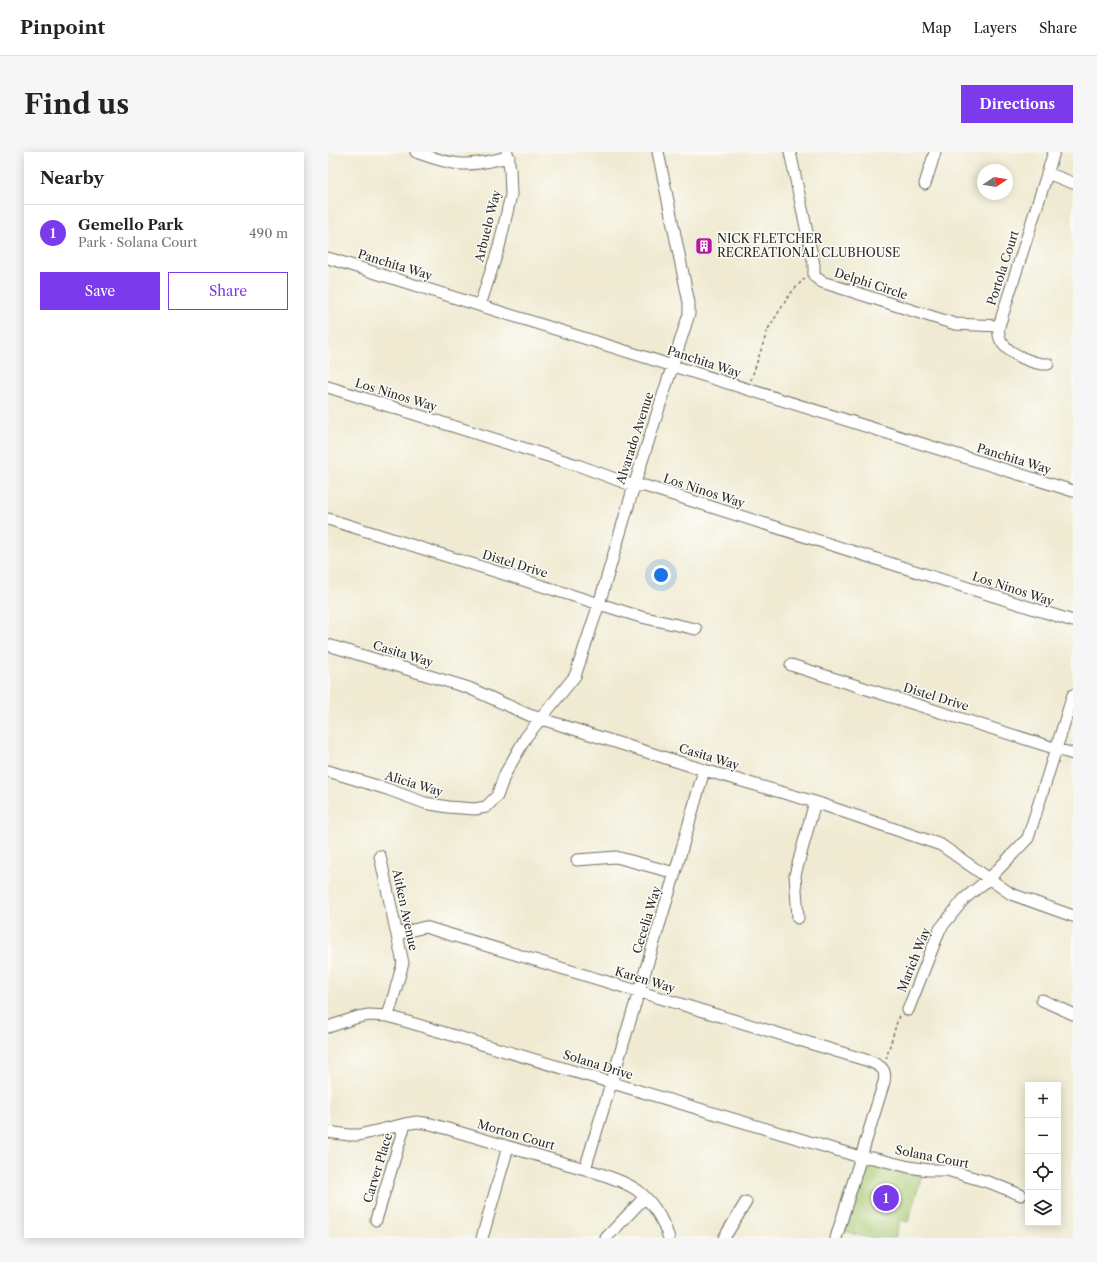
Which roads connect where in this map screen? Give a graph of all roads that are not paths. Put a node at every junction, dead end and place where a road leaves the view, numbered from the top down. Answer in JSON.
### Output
{"nodes":[{"id":1,"x":416,"y":152,"type":"edge"},
{"id":2,"x":658,"y":152,"type":"edge"},
{"id":3,"x":790,"y":152,"type":"edge"},
{"id":4,"x":935,"y":152,"type":"edge"},
{"id":5,"x":1054,"y":152,"type":"edge"},
{"id":6,"x":508,"y":154,"type":"edge"},
{"id":7,"x":1047,"y":173,"type":"junction"},
{"id":8,"x":1073,"y":183,"type":"edge"},
{"id":9,"x":925,"y":184,"type":"dead end"},
{"id":10,"x":328,"y":258,"type":"edge"},
{"id":11,"x":480,"y":305,"type":"junction"},
{"id":12,"x":999,"y":326,"type":"junction"},
{"id":13,"x":1048,"y":364,"type":"dead end"},
{"id":14,"x":673,"y":365,"type":"junction"},
{"id":15,"x":328,"y":387,"type":"edge"},
{"id":16,"x":634,"y":486,"type":"junction"},
{"id":17,"x":1073,"y":490,"type":"edge"},
{"id":18,"x":328,"y":519,"type":"edge"},
{"id":19,"x":599,"y":604,"type":"junction"},
{"id":20,"x":1073,"y":622,"type":"edge"},
{"id":21,"x":696,"y":629,"type":"dead end"},
{"id":22,"x":328,"y":645,"type":"edge"},
{"id":23,"x":791,"y":665,"type":"dead end"},
{"id":24,"x":1073,"y":695,"type":"edge"},
{"id":25,"x":540,"y":718,"type":"junction"},
{"id":26,"x":1056,"y":748,"type":"junction"},
{"id":27,"x":1073,"y":754,"type":"edge"},
{"id":28,"x":704,"y":770,"type":"junction"},
{"id":29,"x":328,"y":771,"type":"edge"},
{"id":30,"x":815,"y":802,"type":"junction"},
{"id":31,"x":380,"y":856,"type":"dead end"},
{"id":32,"x":577,"y":860,"type":"dead end"},
{"id":33,"x":675,"y":873,"type":"junction"},
{"id":34,"x":990,"y":878,"type":"junction"},
{"id":35,"x":1073,"y":916,"type":"edge"},
{"id":36,"x":798,"y":918,"type":"dead end"},
{"id":37,"x":397,"y":934,"type":"junction"},
{"id":38,"x":639,"y":991,"type":"junction"},
{"id":39,"x":1042,"y":1000,"type":"dead end"},
{"id":40,"x":908,"y":1010,"type":"road end"},
{"id":41,"x":1073,"y":1014,"type":"edge"},
{"id":42,"x":388,"y":1016,"type":"junction"},
{"id":43,"x":328,"y":1027,"type":"edge"},
{"id":44,"x":612,"y":1083,"type":"junction"},
{"id":45,"x":405,"y":1124,"type":"junction"},
{"id":46,"x":328,"y":1132,"type":"edge"},
{"id":47,"x":508,"y":1146,"type":"junction"},
{"id":48,"x":860,"y":1157,"type":"junction"},
{"id":49,"x":585,"y":1169,"type":"junction"},
{"id":50,"x":1021,"y":1195,"type":"dead end"},
{"id":51,"x":645,"y":1198,"type":"junction"},
{"id":52,"x":746,"y":1202,"type":"dead end"},
{"id":53,"x":376,"y":1220,"type":"dead end"},
{"id":54,"x":482,"y":1238,"type":"edge"},
{"id":55,"x":606,"y":1238,"type":"edge"},
{"id":56,"x":668,"y":1238,"type":"edge"},
{"id":57,"x":724,"y":1238,"type":"edge"},
{"id":58,"x":836,"y":1238,"type":"edge"}],
"edges":[{"from":1,"to":6,"type":"street"},
{"from":2,"to":14,"type":"street","name":"Alvarado Avenue"},
{"from":3,"to":12,"type":"street","name":"Delphi Circle"},
{"from":4,"to":9,"type":"street"},
{"from":5,"to":7,"type":"street","name":"Portola Court"},
{"from":6,"to":11,"type":"street","name":"Arbuelo Way"},
{"from":7,"to":8,"type":"street"},
{"from":7,"to":12,"type":"street","name":"Portola Court"},
{"from":10,"to":11,"type":"street","name":"Panchita Way"},
{"from":11,"to":14,"type":"street","name":"Panchita Way"},
{"from":12,"to":13,"type":"street","name":"Portola Court"},
{"from":14,"to":16,"type":"street","name":"Alvarado Avenue"},
{"from":14,"to":17,"type":"street","name":"Panchita Way"},
{"from":15,"to":16,"type":"street","name":"Los Ninos Way"},
{"from":16,"to":19,"type":"street","name":"Alvarado Avenue"},
{"from":16,"to":20,"type":"street","name":"Los Ninos Way"},
{"from":18,"to":19,"type":"street","name":"Distel Drive"},
{"from":19,"to":21,"type":"street","name":"Distel Drive"},
{"from":19,"to":25,"type":"street","name":"Alvarado Avenue"},
{"from":22,"to":25,"type":"street","name":"Casita Way"},
{"from":23,"to":26,"type":"street","name":"Distel Drive"},
{"from":24,"to":26,"type":"street","name":"Marich Way"},
{"from":25,"to":28,"type":"street","name":"Casita Way"},
{"from":25,"to":29,"type":"street","name":"Alicia Way"},
{"from":26,"to":27,"type":"street","name":"Distel Drive"},
{"from":26,"to":34,"type":"street","name":"Marich Way"},
{"from":28,"to":30,"type":"street","name":"Casita Way"},
{"from":28,"to":33,"type":"street","name":"Cecelia Way"},
{"from":30,"to":34,"type":"street","name":"Casita Way"},
{"from":30,"to":36,"type":"street"},
{"from":31,"to":37,"type":"street","name":"Aitken Avenue"},
{"from":32,"to":33,"type":"street"},
{"from":33,"to":38,"type":"street","name":"Cecelia Way"},
{"from":34,"to":35,"type":"street","name":"Casita Way"},
{"from":34,"to":40,"type":"street","name":"Marich Way"},
{"from":37,"to":38,"type":"street","name":"Karen Way"},
{"from":37,"to":42,"type":"street","name":"Aitken Avenue"},
{"from":38,"to":44,"type":"street","name":"Cecelia Way"},
{"from":38,"to":48,"type":"street","name":"Karen Way"},
{"from":39,"to":41,"type":"street"},
{"from":42,"to":43,"type":"street","name":"Solana Drive"},
{"from":42,"to":44,"type":"street","name":"Solana Drive"},
{"from":44,"to":48,"type":"street","name":"Solana Drive"},
{"from":44,"to":49,"type":"street","name":"Cecelia Way"},
{"from":45,"to":46,"type":"street","name":"Morton Court"},
{"from":45,"to":47,"type":"street","name":"Morton Court"},
{"from":45,"to":53,"type":"street","name":"Carver Place"},
{"from":47,"to":49,"type":"street","name":"Morton Court"},
{"from":47,"to":54,"type":"street"},
{"from":48,"to":50,"type":"street","name":"Solana Court"},
{"from":48,"to":58,"type":"street"},
{"from":49,"to":51,"type":"street","name":"Morton Court"},
{"from":51,"to":55,"type":"street"},
{"from":51,"to":56,"type":"street","name":"Morton Court"},
{"from":52,"to":57,"type":"street"}]}
